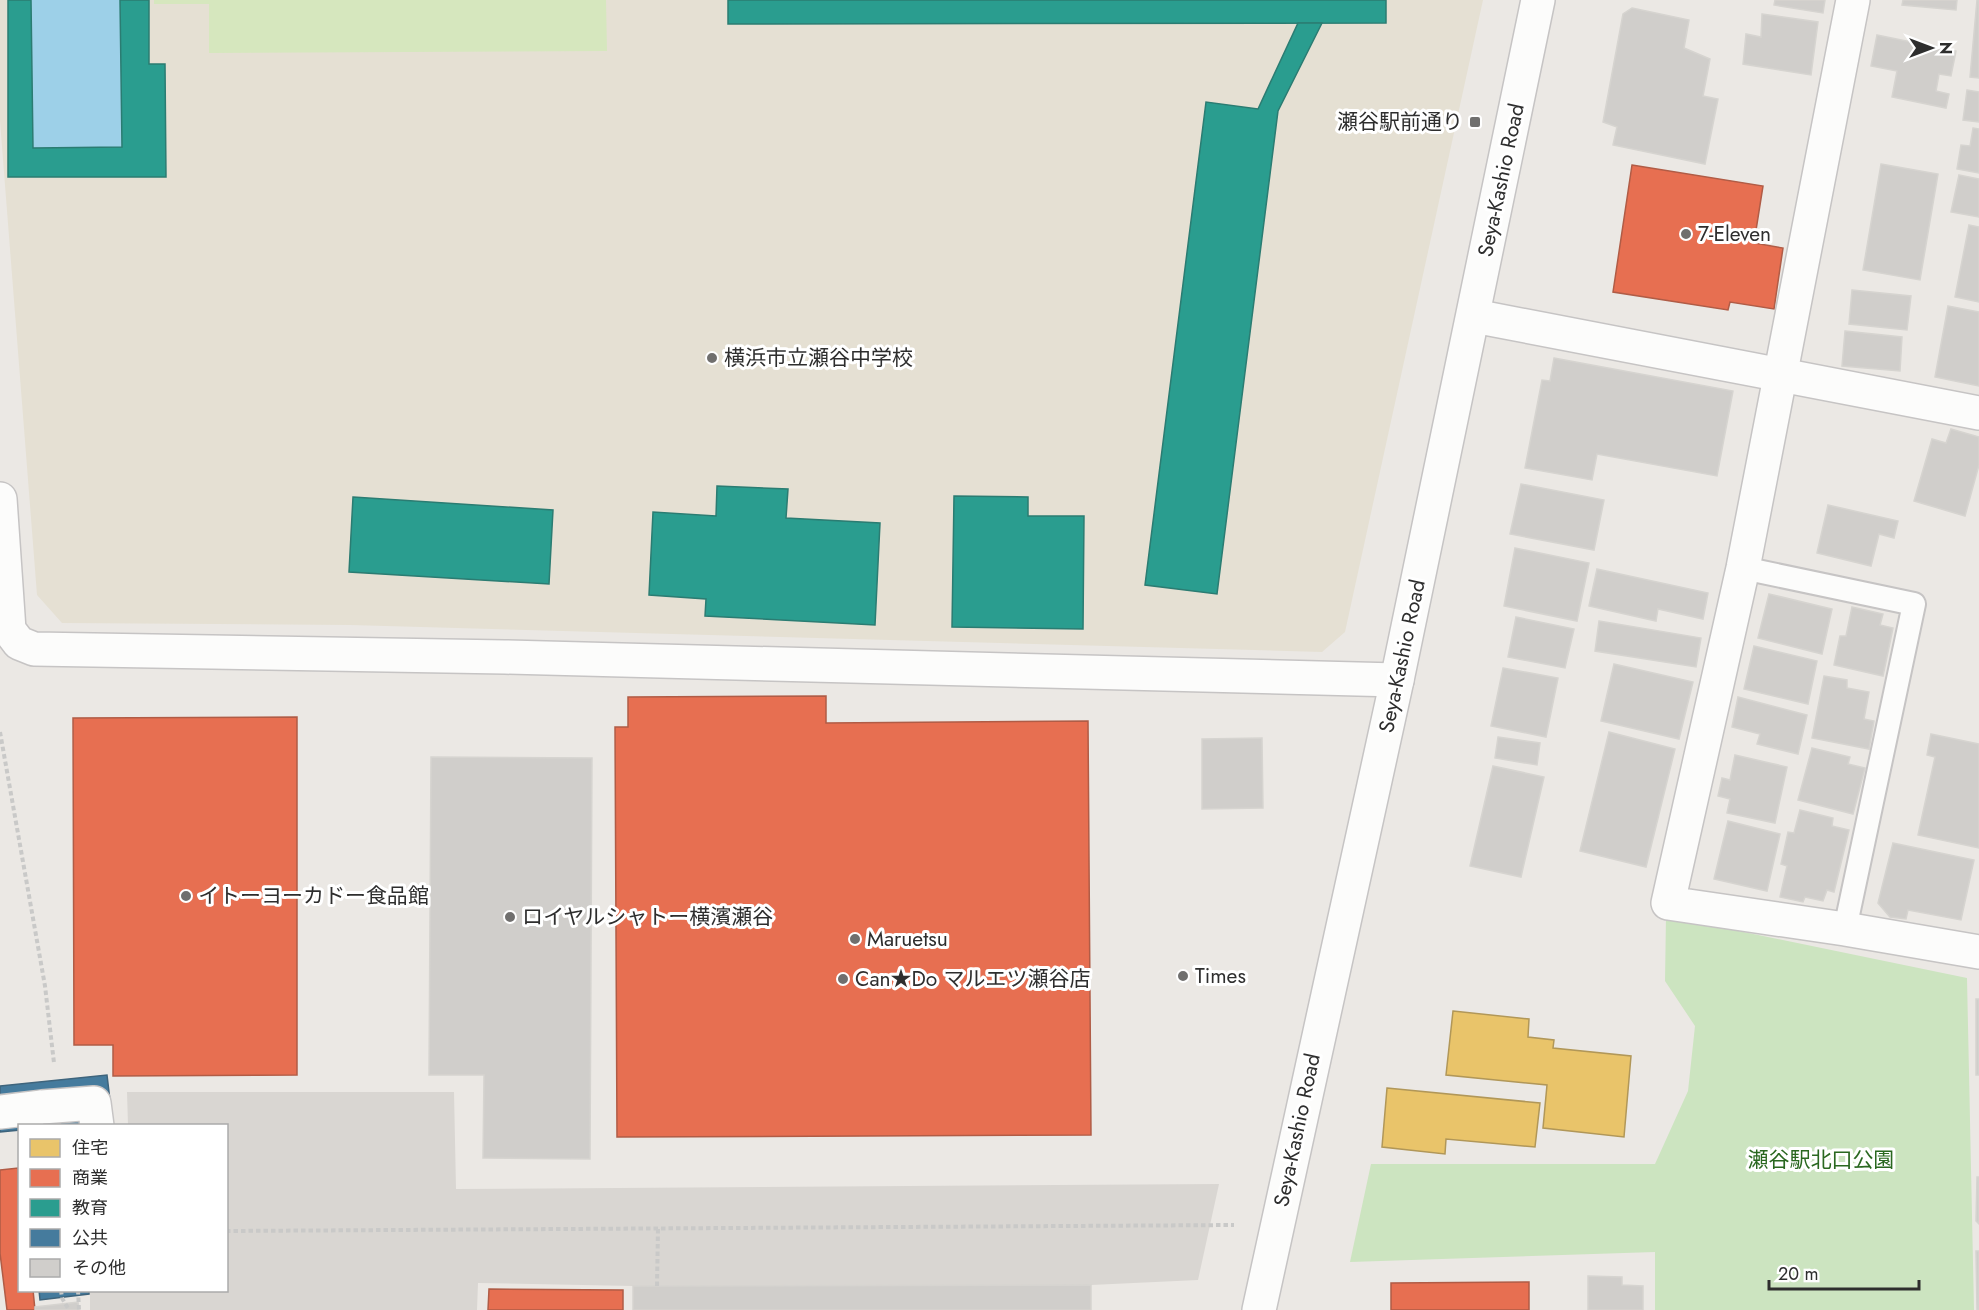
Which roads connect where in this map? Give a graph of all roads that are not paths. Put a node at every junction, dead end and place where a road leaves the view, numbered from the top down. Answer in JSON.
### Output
{"nodes":[{"id":1,"x":1538,"y":0,"type":"edge"},
{"id":2,"x":1853,"y":0,"type":"edge"},
{"id":3,"x":1474,"y":316,"type":"junction"},
{"id":4,"x":1780,"y":375,"type":"junction"},
{"id":5,"x":1979,"y":413,"type":"edge"},
{"id":6,"x":0,"y":499,"type":"edge"},
{"id":7,"x":1743,"y":568,"type":"junction"},
{"id":8,"x":1397,"y":680,"type":"junction"},
{"id":9,"x":1845,"y":929,"type":"junction"},
{"id":10,"x":1979,"y":952,"type":"edge"},
{"id":11,"x":0,"y":1112,"type":"edge"},
{"id":12,"x":97,"y":1124,"type":"edge"},
{"id":13,"x":1259,"y":1310,"type":"edge"}],
"edges":[{"from":1,"to":3,"type":"street","name":"Seya-Kashio Road"},
{"from":2,"to":4,"type":"street"},
{"from":3,"to":4,"type":"street"},
{"from":3,"to":8,"type":"street","name":"Seya-Kashio Road"},
{"from":4,"to":5,"type":"street"},
{"from":4,"to":7,"type":"street"},
{"from":6,"to":8,"type":"street"},
{"from":7,"to":9,"type":"lane"},
{"from":7,"to":9,"type":"street"},
{"from":8,"to":13,"type":"street","name":"Seya-Kashio Road"},
{"from":9,"to":10,"type":"street"},
{"from":11,"to":12,"type":"street","bridge":true}]}
